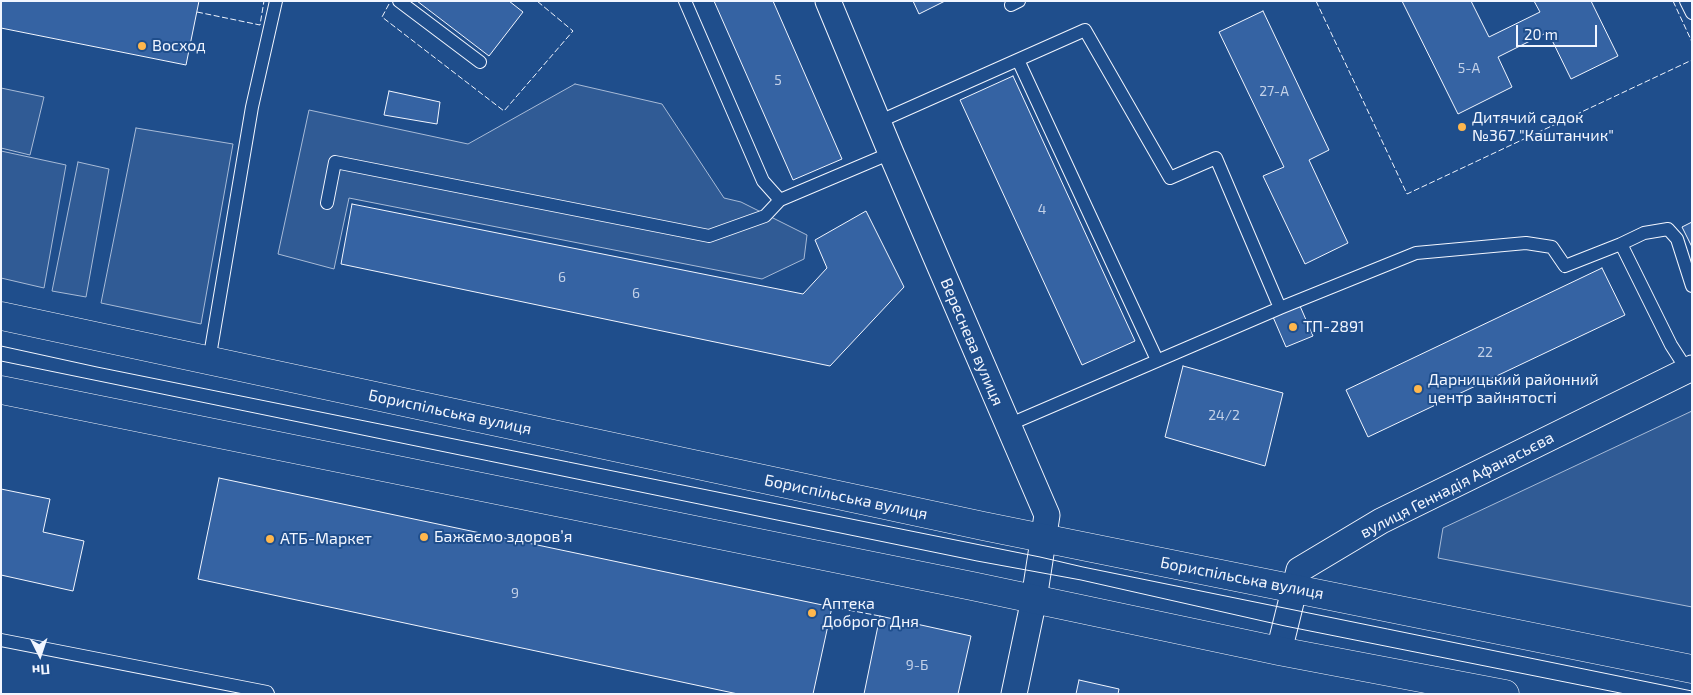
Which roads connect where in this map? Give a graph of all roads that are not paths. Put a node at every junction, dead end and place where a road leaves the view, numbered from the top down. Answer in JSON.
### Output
{"nodes":[{"id":1,"x":276,"y":1,"type":"edge"},
{"id":2,"x":399,"y":1,"type":"edge"},
{"id":3,"x":685,"y":1,"type":"edge"},
{"id":4,"x":828,"y":1,"type":"edge"},
{"id":5,"x":1686,"y":1,"type":"edge"},
{"id":6,"x":1692,"y":14,"type":"edge"},
{"id":7,"x":1018,"y":60,"type":"junction"},
{"id":8,"x":480,"y":62,"type":"dead end"},
{"id":9,"x":878,"y":122,"type":"junction"},
{"id":10,"x":891,"y":154,"type":"junction"},
{"id":11,"x":780,"y":200,"type":"junction"},
{"id":12,"x":327,"y":202,"type":"dead end"},
{"id":13,"x":1621,"y":244,"type":"junction"},
{"id":14,"x":1692,"y":286,"type":"edge"},
{"id":15,"x":1280,"y":308,"type":"junction"},
{"id":16,"x":1,"y":316,"type":"edge"},
{"id":17,"x":1157,"y":360,"type":"junction"},
{"id":18,"x":209,"y":361,"type":"junction"},
{"id":19,"x":1689,"y":369,"type":"edge"},
{"id":20,"x":1,"y":390,"type":"edge"},
{"id":21,"x":1008,"y":425,"type":"junction"},
{"id":22,"x":1043,"y":538,"type":"junction"},
{"id":23,"x":1294,"y":588,"type":"junction"},
{"id":24,"x":1034,"y":599,"type":"junction"},
{"id":25,"x":1,"y":640,"type":"edge"},
{"id":26,"x":1279,"y":651,"type":"junction"},
{"id":27,"x":1692,"y":668,"type":"edge"},
{"id":28,"x":1495,"y":693,"type":"edge"},
{"id":29,"x":268,"y":694,"type":"edge"},
{"id":30,"x":1014,"y":694,"type":"edge"}],
"edges":[{"from":1,"to":18,"type":"lane"},
{"from":2,"to":8,"type":"lane"},
{"from":3,"to":11,"type":"lane"},
{"from":4,"to":9,"type":"street","name":"Вереснева вулиця"},
{"from":5,"to":6,"type":"lane"},
{"from":7,"to":9,"type":"lane"},
{"from":7,"to":15,"type":"lane"},
{"from":7,"to":17,"type":"lane"},
{"from":9,"to":10,"type":"street","name":"Вереснева вулиця"},
{"from":10,"to":11,"type":"lane"},
{"from":10,"to":21,"type":"street","name":"Вереснева вулиця"},
{"from":11,"to":12,"type":"lane"},
{"from":13,"to":14,"type":"lane"},
{"from":13,"to":15,"type":"lane"},
{"from":13,"to":19,"type":"lane"},
{"from":15,"to":17,"type":"lane"},
{"from":16,"to":18,"type":"main road","name":"Бориспільська вулиця"},
{"from":17,"to":21,"type":"lane"},
{"from":18,"to":22,"type":"main road","name":"Бориспільська вулиця"},
{"from":19,"to":23,"type":"street","name":"вулиця Геннадія Афанасьєва"},
{"from":20,"to":24,"type":"main road"},
{"from":21,"to":22,"type":"street","name":"Вереснева вулиця"},
{"from":22,"to":23,"type":"main road","name":"Бориспільська вулиця"},
{"from":22,"to":24,"type":"street","name":"Вереснева вулиця"},
{"from":23,"to":26,"type":"street","name":"вулиця Геннадія Афанасьєва"},
{"from":23,"to":27,"type":"main road","name":"Бориспільська вулиця"},
{"from":24,"to":26,"type":"main road"},
{"from":24,"to":30,"type":"street","name":"Вереснева вулиця"},
{"from":25,"to":29,"type":"lane"},
{"from":26,"to":28,"type":"main road"}]}
